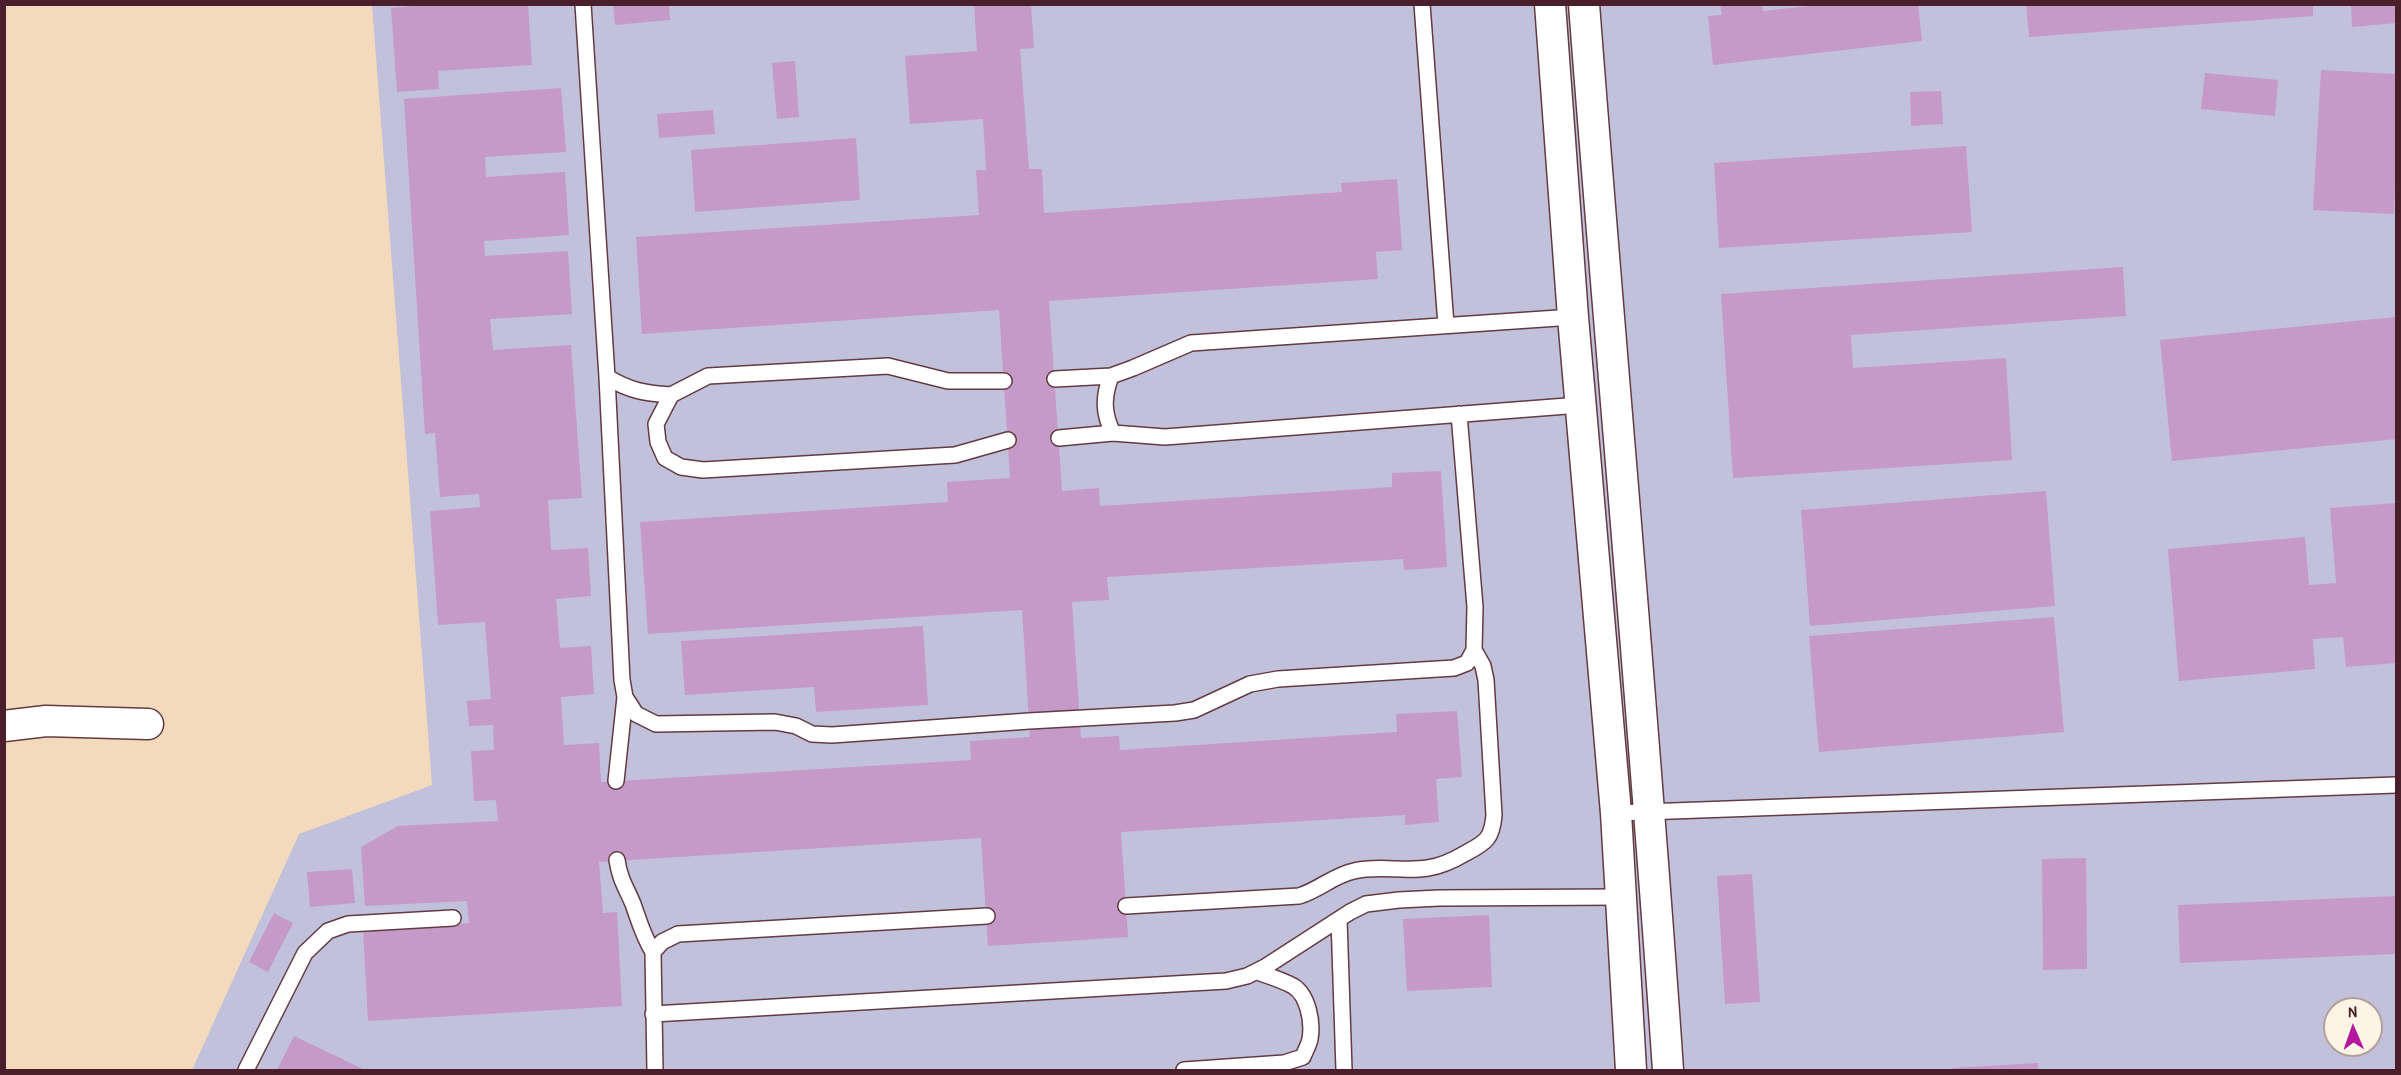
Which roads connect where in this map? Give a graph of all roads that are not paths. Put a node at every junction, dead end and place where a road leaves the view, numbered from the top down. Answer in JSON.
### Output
{"nodes":[{"id":1,"x":583,"y":4,"type":"edge"},
{"id":2,"x":1422,"y":4,"type":"edge"},
{"id":3,"x":1550,"y":4,"type":"edge"},
{"id":4,"x":1584,"y":4,"type":"edge"},
{"id":5,"x":1573,"y":317,"type":"junction"},
{"id":6,"x":1446,"y":325,"type":"junction"},
{"id":7,"x":1111,"y":376,"type":"junction"},
{"id":8,"x":607,"y":377,"type":"junction"},
{"id":9,"x":1055,"y":379,"type":"dead end"},
{"id":10,"x":1004,"y":381,"type":"dead end"},
{"id":11,"x":671,"y":395,"type":"junction"},
{"id":12,"x":1580,"y":405,"type":"junction"},
{"id":13,"x":1459,"y":414,"type":"junction"},
{"id":14,"x":1113,"y":433,"type":"junction"},
{"id":15,"x":1059,"y":438,"type":"dead end"},
{"id":16,"x":1008,"y":441,"type":"dead end"},
{"id":17,"x":1474,"y":650,"type":"junction"},
{"id":18,"x":625,"y":697,"type":"junction"},
{"id":19,"x":148,"y":724,"type":"dead end"},
{"id":20,"x":4,"y":726,"type":"edge"},
{"id":21,"x":616,"y":782,"type":"dead end"},
{"id":22,"x":2397,"y":785,"type":"edge"},
{"id":23,"x":1650,"y":811,"type":"junction"},
{"id":24,"x":1616,"y":813,"type":"junction"},
{"id":25,"x":617,"y":860,"type":"dead end"},
{"id":26,"x":1620,"y":897,"type":"junction"},
{"id":27,"x":1126,"y":906,"type":"dead end"},
{"id":28,"x":987,"y":916,"type":"dead end"},
{"id":29,"x":453,"y":918,"type":"dead end"},
{"id":30,"x":1339,"y":919,"type":"junction"},
{"id":31,"x":652,"y":952,"type":"junction"},
{"id":32,"x":1257,"y":972,"type":"junction"},
{"id":33,"x":654,"y":1014,"type":"junction"},
{"id":34,"x":246,"y":1071,"type":"edge"},
{"id":35,"x":655,"y":1071,"type":"edge"},
{"id":36,"x":1184,"y":1071,"type":"edge"},
{"id":37,"x":1344,"y":1071,"type":"edge"},
{"id":38,"x":1631,"y":1071,"type":"edge"},
{"id":39,"x":1668,"y":1071,"type":"edge"}],
"edges":[{"from":1,"to":8,"type":"lane"},
{"from":2,"to":6,"type":"lane"},
{"from":3,"to":5,"type":"street"},
{"from":4,"to":23,"type":"street"},
{"from":5,"to":6,"type":"lane"},
{"from":5,"to":12,"type":"street"},
{"from":6,"to":7,"type":"lane"},
{"from":7,"to":9,"type":"lane"},
{"from":7,"to":14,"type":"lane"},
{"from":8,"to":11,"type":"lane"},
{"from":8,"to":18,"type":"lane"},
{"from":10,"to":11,"type":"lane"},
{"from":11,"to":16,"type":"lane"},
{"from":12,"to":13,"type":"lane"},
{"from":12,"to":24,"type":"street"},
{"from":13,"to":14,"type":"lane"},
{"from":13,"to":17,"type":"lane"},
{"from":14,"to":15,"type":"lane"},
{"from":17,"to":18,"type":"lane"},
{"from":17,"to":27,"type":"lane"},
{"from":18,"to":21,"type":"lane"},
{"from":19,"to":20,"type":"street"},
{"from":22,"to":23,"type":"lane"},
{"from":23,"to":24,"type":"lane"},
{"from":23,"to":39,"type":"street"},
{"from":24,"to":26,"type":"street"},
{"from":25,"to":31,"type":"lane"},
{"from":26,"to":30,"type":"lane"},
{"from":26,"to":38,"type":"street"},
{"from":28,"to":31,"type":"lane"},
{"from":29,"to":34,"type":"lane"},
{"from":30,"to":32,"type":"lane"},
{"from":30,"to":37,"type":"lane"},
{"from":31,"to":33,"type":"lane"},
{"from":32,"to":33,"type":"lane"},
{"from":32,"to":36,"type":"lane"},
{"from":33,"to":35,"type":"lane"}]}
